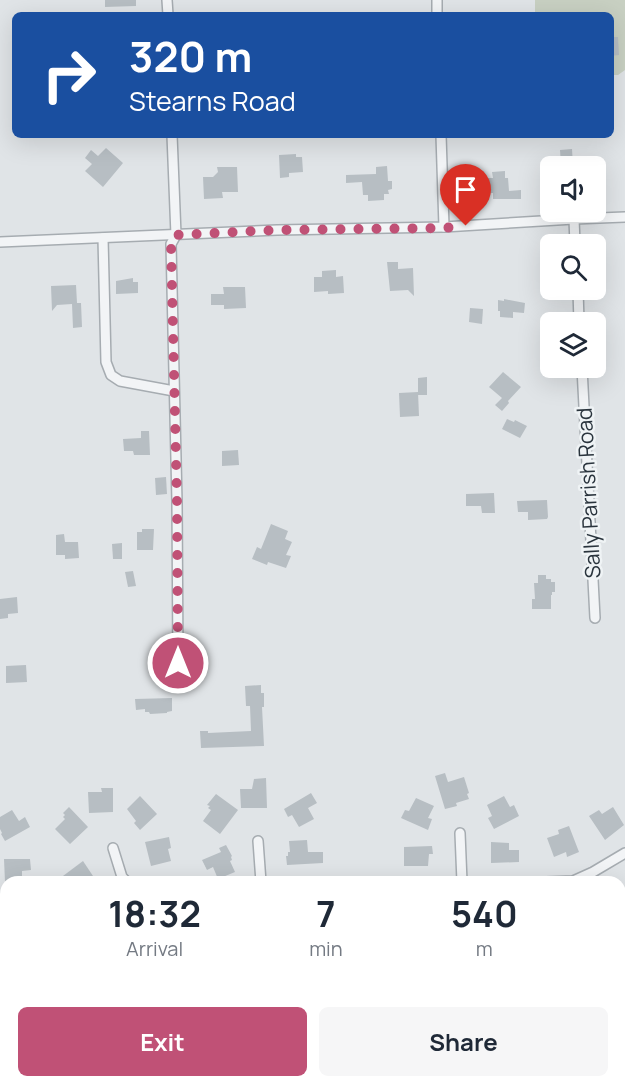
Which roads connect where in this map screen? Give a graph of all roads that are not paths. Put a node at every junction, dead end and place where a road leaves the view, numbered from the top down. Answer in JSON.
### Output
{"nodes":[{"id":1,"x":172,"y":138,"type":"edge"},
{"id":2,"x":441,"y":138,"type":"edge"},
{"id":3,"x":625,"y":217,"type":"edge"},
{"id":4,"x":606,"y":218,"type":"edge"},
{"id":5,"x":540,"y":221,"type":"edge"},
{"id":6,"x":444,"y":228,"type":"junction"},
{"id":7,"x":176,"y":235,"type":"junction"},
{"id":8,"x":103,"y":238,"type":"junction"},
{"id":9,"x":0,"y":242,"type":"edge"},
{"id":10,"x":583,"y":378,"type":"edge"},
{"id":11,"x":174,"y":391,"type":"junction"},
{"id":12,"x":596,"y":618,"type":"dead end"},
{"id":13,"x":178,"y":663,"type":"dead end"},
{"id":14,"x":460,"y":833,"type":"dead end"},
{"id":15,"x":258,"y":841,"type":"dead end"},
{"id":16,"x":113,"y":848,"type":"dead end"},
{"id":17,"x":625,"y":853,"type":"edge"},
{"id":18,"x":122,"y":876,"type":"edge"},
{"id":19,"x":261,"y":876,"type":"edge"},
{"id":20,"x":462,"y":876,"type":"edge"},
{"id":21,"x":584,"y":876,"type":"edge"}],
"edges":[{"from":1,"to":7,"type":"street"},
{"from":2,"to":6,"type":"street"},
{"from":3,"to":4,"type":"street"},
{"from":5,"to":6,"type":"street"},
{"from":6,"to":7,"type":"street"},
{"from":7,"to":8,"type":"street"},
{"from":7,"to":11,"type":"street"},
{"from":8,"to":9,"type":"street"},
{"from":8,"to":11,"type":"street"},
{"from":10,"to":12,"type":"street","name":"Sally Parrish Road"},
{"from":11,"to":13,"type":"street"},
{"from":14,"to":20,"type":"street"},
{"from":15,"to":19,"type":"street"},
{"from":16,"to":18,"type":"street"},
{"from":17,"to":21,"type":"street"}]}
